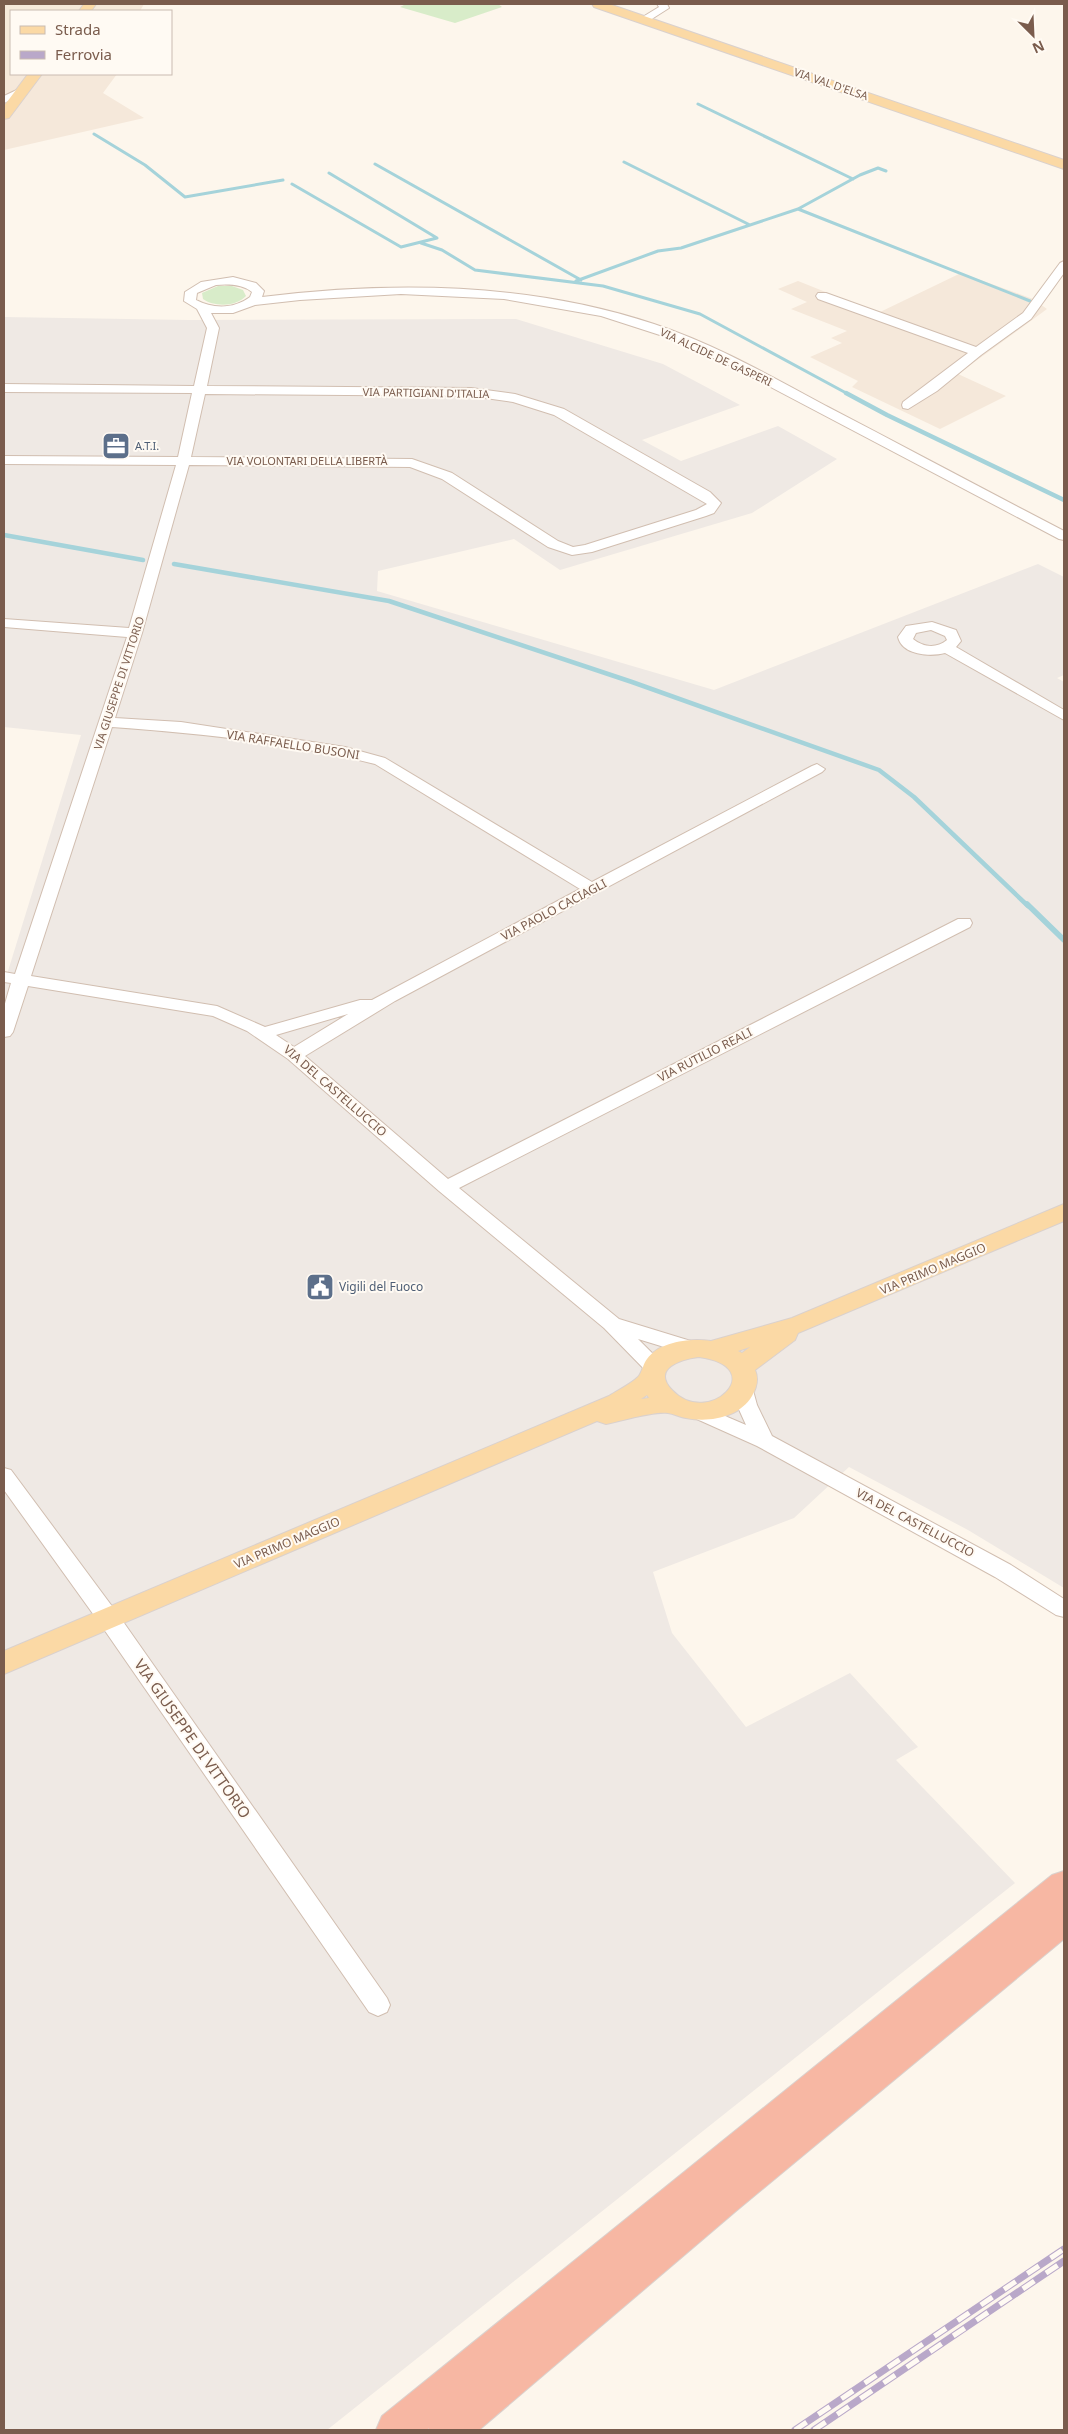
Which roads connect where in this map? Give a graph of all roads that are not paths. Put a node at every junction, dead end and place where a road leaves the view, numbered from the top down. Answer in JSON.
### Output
{"nodes":[{"id":1,"x":598,"y":4,"type":"edge"},
{"id":2,"x":662,"y":4,"type":"edge"},
{"id":3,"x":644,"y":20,"type":"junction"},
{"id":4,"x":34,"y":75,"type":"edge"},
{"id":5,"x":21,"y":91,"type":"junction"},
{"id":6,"x":4,"y":100,"type":"edge"},
{"id":7,"x":4,"y":115,"type":"edge"},
{"id":8,"x":1064,"y":165,"type":"edge"},
{"id":9,"x":1064,"y":265,"type":"edge"},
{"id":10,"x":252,"y":286,"type":"junction"},
{"id":11,"x":335,"y":294,"type":"junction"},
{"id":12,"x":822,"y":296,"type":"dead end"},
{"id":13,"x":252,"y":302,"type":"junction"},
{"id":14,"x":202,"y":307,"type":"junction"},
{"id":15,"x":232,"y":309,"type":"junction"},
{"id":16,"x":212,"y":328,"type":"junction"},
{"id":17,"x":977,"y":352,"type":"junction"},
{"id":18,"x":4,"y":388,"type":"edge"},
{"id":19,"x":198,"y":390,"type":"junction"},
{"id":20,"x":908,"y":405,"type":"dead end"},
{"id":21,"x":4,"y":460,"type":"edge"},
{"id":22,"x":184,"y":460,"type":"junction"},
{"id":23,"x":1064,"y":536,"type":"edge"},
{"id":24,"x":587,"y":549,"type":"joint"},
{"id":25,"x":4,"y":623,"type":"edge"},
{"id":26,"x":136,"y":633,"type":"junction"},
{"id":27,"x":947,"y":648,"type":"dead end"},
{"id":28,"x":1064,"y":716,"type":"edge"},
{"id":29,"x":107,"y":722,"type":"junction"},
{"id":30,"x":817,"y":769,"type":"dead end"},
{"id":31,"x":594,"y":890,"type":"junction"},
{"id":32,"x":964,"y":923,"type":"dead end"},
{"id":33,"x":12,"y":978,"type":"edge"},
{"id":34,"x":389,"y":998,"type":"junction"},
{"id":35,"x":4,"y":1032,"type":"edge"},
{"id":36,"x":263,"y":1033,"type":"junction"},
{"id":37,"x":294,"y":1055,"type":"junction"},
{"id":38,"x":446,"y":1187,"type":"junction"},
{"id":39,"x":1064,"y":1212,"type":"edge"},
{"id":40,"x":610,"y":1322,"type":"junction"},
{"id":41,"x":801,"y":1324,"type":"junction"},
{"id":42,"x":687,"y":1347,"type":"junction"},
{"id":43,"x":714,"y":1349,"type":"junction"},
{"id":44,"x":653,"y":1374,"type":"junction"},
{"id":45,"x":743,"y":1378,"type":"junction"},
{"id":46,"x":670,"y":1404,"type":"junction"},
{"id":47,"x":697,"y":1411,"type":"junction"},
{"id":48,"x":570,"y":1422,"type":"junction"},
{"id":49,"x":764,"y":1441,"type":"junction"},
{"id":50,"x":4,"y":1475,"type":"edge"},
{"id":51,"x":1064,"y":1609,"type":"edge"},
{"id":52,"x":109,"y":1619,"type":"junction"},
{"id":53,"x":4,"y":1664,"type":"edge"},
{"id":54,"x":1064,"y":1885,"type":"edge"},
{"id":55,"x":1064,"y":1918,"type":"edge"},
{"id":56,"x":378,"y":2005,"type":"dead end"},
{"id":57,"x":396,"y":2430,"type":"edge"},
{"id":58,"x":448,"y":2430,"type":"edge"}],
"edges":[{"from":1,"to":3,"type":"main road","name":"VIA VAL D'ELSA"},
{"from":2,"to":3,"type":"street"},
{"from":3,"to":8,"type":"main road","name":"VIA VAL D'ELSA"},
{"from":4,"to":5,"type":"main road"},
{"from":5,"to":6,"type":"street"},
{"from":5,"to":7,"type":"main road"},
{"from":9,"to":17,"type":"street"},
{"from":10,"to":11,"type":"street","name":"VIA ALCIDE DE GASPERI"},
{"from":10,"to":13,"type":"street"},
{"from":10,"to":14,"type":"street"},
{"from":11,"to":13,"type":"street","name":"VIA ALCIDE DE GASPERI"},
{"from":11,"to":23,"type":"street","name":"VIA ALCIDE DE GASPERI"},
{"from":12,"to":17,"type":"street"},
{"from":13,"to":15,"type":"street"},
{"from":14,"to":15,"type":"street"},
{"from":14,"to":16,"type":"street"},
{"from":15,"to":16,"type":"street"},
{"from":16,"to":19,"type":"street","name":"VIA GIUSEPPE DI VITTORIO"},
{"from":17,"to":20,"type":"street"},
{"from":18,"to":19,"type":"street","name":"VIA PARTIGIANI D'ITALIA"},
{"from":19,"to":22,"type":"street","name":"VIA GIUSEPPE DI VITTORIO"},
{"from":19,"to":24,"type":"street","name":"VIA PARTIGIANI D'ITALIA"},
{"from":21,"to":22,"type":"street","name":"VIA VOLONTARI DELLA LIBERTÀ"},
{"from":22,"to":24,"type":"street","name":"VIA VOLONTARI DELLA LIBERTÀ"},
{"from":22,"to":26,"type":"street","name":"VIA GIUSEPPE DI VITTORIO"},
{"from":25,"to":26,"type":"street"},
{"from":26,"to":29,"type":"street","name":"VIA GIUSEPPE DI VITTORIO"},
{"from":27,"to":28,"type":"street"},
{"from":29,"to":31,"type":"street","name":"VIA RAFFAELLO BUSONI"},
{"from":29,"to":33,"type":"street","name":"VIA GIUSEPPE DI VITTORIO"},
{"from":30,"to":31,"type":"street","name":"VIA PAOLO CACIAGLI"},
{"from":31,"to":34,"type":"street","name":"VIA PAOLO CACIAGLI"},
{"from":32,"to":38,"type":"street","name":"VIA RUTILIO REALI"},
{"from":33,"to":35,"type":"street","name":"VIA GIUSEPPE DI VITTORIO"},
{"from":33,"to":36,"type":"street","name":"VIA DEL CASTELLUCCIO"},
{"from":34,"to":36,"type":"street"},
{"from":34,"to":37,"type":"street","name":"VIA PAOLO CACIAGLI"},
{"from":36,"to":37,"type":"street","name":"VIA DEL CASTELLUCCIO"},
{"from":37,"to":38,"type":"street","name":"VIA DEL CASTELLUCCIO"},
{"from":38,"to":40,"type":"street","name":"VIA DEL CASTELLUCCIO"},
{"from":39,"to":41,"type":"main road","name":"VIA PRIMO MAGGIO"},
{"from":40,"to":42,"type":"street"},
{"from":40,"to":44,"type":"street"},
{"from":41,"to":43,"type":"main road","name":"VIA PRIMO MAGGIO"},
{"from":41,"to":45,"type":"main road","name":"VIA PRIMO MAGGIO"},
{"from":42,"to":43,"type":"main road","name":"VIA PRIMO MAGGIO"},
{"from":42,"to":44,"type":"main road","name":"VIA PRIMO MAGGIO"},
{"from":43,"to":45,"type":"main road","name":"VIA PRIMO MAGGIO"},
{"from":44,"to":46,"type":"main road"},
{"from":44,"to":48,"type":"main road","name":"VIA PRIMO MAGGIO"},
{"from":45,"to":47,"type":"main road","name":"VIA PRIMO MAGGIO"},
{"from":45,"to":49,"type":"street"},
{"from":46,"to":47,"type":"main road","name":"VIA PRIMO MAGGIO"},
{"from":46,"to":48,"type":"main road","name":"VIA PRIMO MAGGIO"},
{"from":47,"to":49,"type":"street"},
{"from":48,"to":52,"type":"main road","name":"VIA PRIMO MAGGIO"},
{"from":49,"to":51,"type":"street","name":"VIA DEL CASTELLUCCIO"},
{"from":50,"to":52,"type":"street","name":"VIA GIUSEPPE DI VITTORIO"},
{"from":52,"to":53,"type":"main road","name":"VIA PRIMO MAGGIO"},
{"from":52,"to":56,"type":"street","name":"VIA GIUSEPPE DI VITTORIO"},
{"from":54,"to":57,"type":"highway"},
{"from":55,"to":58,"type":"highway"}]}
